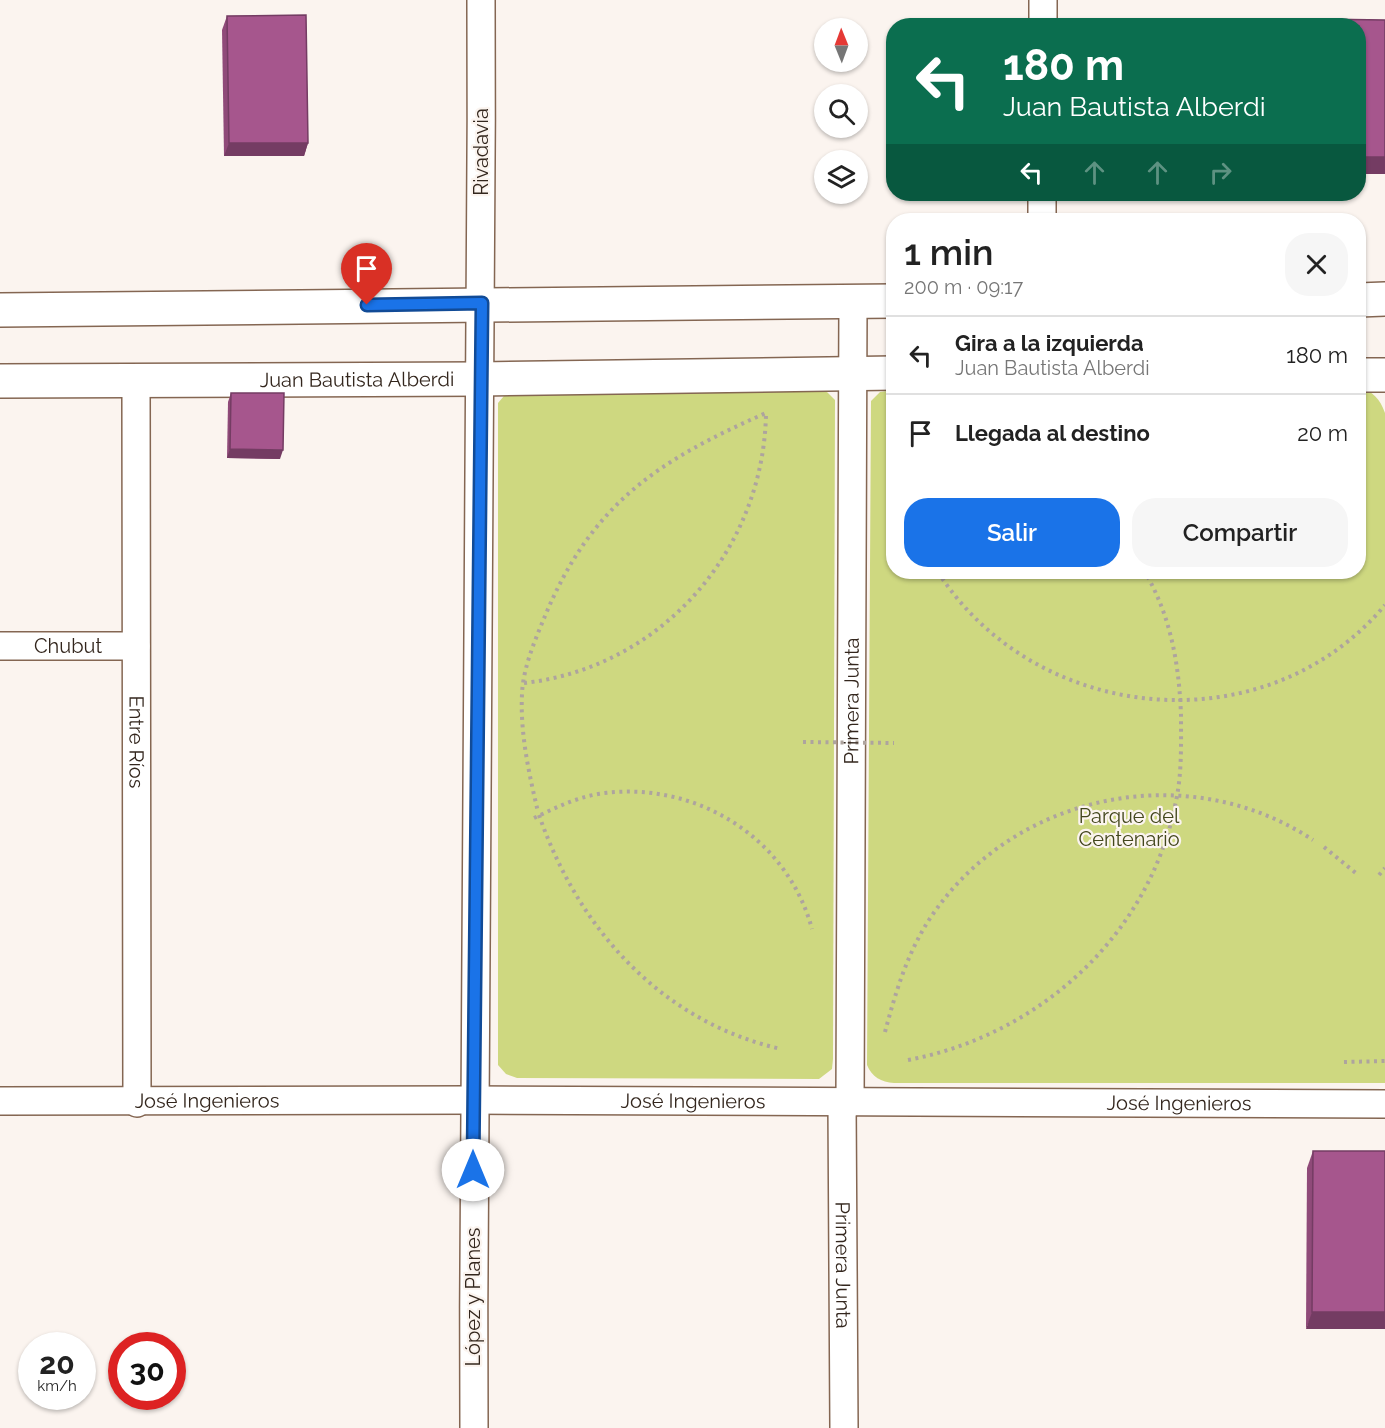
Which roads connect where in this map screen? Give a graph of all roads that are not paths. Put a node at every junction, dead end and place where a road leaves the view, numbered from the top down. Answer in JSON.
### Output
{"nodes":[{"id":1,"x":481,"y":0,"type":"edge"},
{"id":2,"x":1043,"y":0,"type":"edge"},
{"id":3,"x":1043,"y":18,"type":"edge"},
{"id":4,"x":1385,"y":299,"type":"edge"},
{"id":5,"x":1366,"y":300,"type":"edge"},
{"id":6,"x":853,"y":301,"type":"junction"},
{"id":7,"x":886,"y":301,"type":"edge"},
{"id":8,"x":482,"y":303,"type":"junction"},
{"id":9,"x":0,"y":310,"type":"edge"},
{"id":10,"x":853,"y":373,"type":"junction"},
{"id":11,"x":886,"y":373,"type":"edge"},
{"id":12,"x":1366,"y":375,"type":"edge"},
{"id":13,"x":1385,"y":375,"type":"edge"},
{"id":14,"x":481,"y":379,"type":"junction"},
{"id":15,"x":136,"y":380,"type":"junction"},
{"id":16,"x":0,"y":381,"type":"edge"},
{"id":17,"x":0,"y":646,"type":"edge"},
{"id":18,"x":136,"y":646,"type":"junction"},
{"id":19,"x":473,"y":1100,"type":"junction"},
{"id":20,"x":0,"y":1101,"type":"edge"},
{"id":21,"x":137,"y":1102,"type":"junction"},
{"id":22,"x":846,"y":1103,"type":"junction"},
{"id":23,"x":1385,"y":1104,"type":"edge"},
{"id":24,"x":474,"y":1428,"type":"edge"},
{"id":25,"x":844,"y":1428,"type":"edge"}],
"edges":[{"from":1,"to":8,"type":"street","name":"Rivadavia"},
{"from":2,"to":3,"type":"street"},
{"from":4,"to":5,"type":"main road"},
{"from":6,"to":7,"type":"main road"},
{"from":6,"to":8,"type":"main road"},
{"from":6,"to":10,"type":"street","name":"Primera Junta"},
{"from":8,"to":9,"type":"main road"},
{"from":8,"to":14,"type":"street","name":"López y Planes"},
{"from":10,"to":11,"type":"main road","name":"Juan Bautista Alberdi"},
{"from":10,"to":14,"type":"main road","name":"Juan Bautista Alberdi"},
{"from":10,"to":22,"type":"street","name":"Primera Junta"},
{"from":12,"to":13,"type":"main road"},
{"from":14,"to":15,"type":"main road","name":"Juan Bautista Alberdi"},
{"from":14,"to":19,"type":"street","name":"López y Planes"},
{"from":15,"to":16,"type":"main road","name":"Juan Bautista Alberdi"},
{"from":15,"to":18,"type":"street","name":"Entre Ríos"},
{"from":17,"to":18,"type":"street","name":"Chubut"},
{"from":18,"to":21,"type":"street","name":"Entre Ríos"},
{"from":19,"to":21,"type":"street","name":"José Ingenieros"},
{"from":19,"to":22,"type":"street","name":"José Ingenieros"},
{"from":19,"to":24,"type":"street","name":"López y Planes"},
{"from":20,"to":21,"type":"street","name":"José Ingenieros"},
{"from":22,"to":23,"type":"street","name":"José Ingenieros"},
{"from":22,"to":25,"type":"street","name":"Primera Junta"}]}
